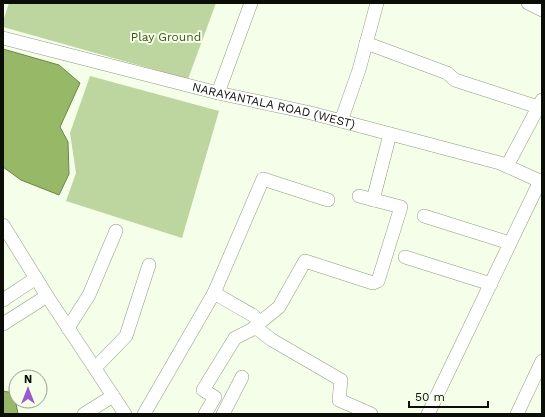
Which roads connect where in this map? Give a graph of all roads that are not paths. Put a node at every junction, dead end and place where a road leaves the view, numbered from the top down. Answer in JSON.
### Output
{"nodes":[{"id":1,"x":252,"y":3,"type":"edge"},
{"id":2,"x":378,"y":3,"type":"edge"},
{"id":3,"x":528,"y":3,"type":"edge"},
{"id":4,"x":542,"y":10,"type":"edge"},
{"id":5,"x":3,"y":38,"type":"edge"},
{"id":6,"x":366,"y":43,"type":"junction"},
{"id":7,"x":218,"y":93,"type":"junction"},
{"id":8,"x":540,"y":104,"type":"edge"},
{"id":9,"x":341,"y":121,"type":"junction"},
{"id":10,"x":390,"y":134,"type":"junction"},
{"id":11,"x":507,"y":166,"type":"junction"},
{"id":12,"x":540,"y":179,"type":"edge"},
{"id":13,"x":359,"y":196,"type":"dead end"},
{"id":14,"x":328,"y":200,"type":"dead end"},
{"id":15,"x":373,"y":200,"type":"junction"},
{"id":16,"x":424,"y":216,"type":"dead end"},
{"id":17,"x":3,"y":225,"type":"edge"},
{"id":18,"x":116,"y":231,"type":"dead end"},
{"id":19,"x":510,"y":243,"type":"junction"},
{"id":20,"x":405,"y":257,"type":"dead end"},
{"id":21,"x":149,"y":265,"type":"dead end"},
{"id":22,"x":36,"y":278,"type":"junction"},
{"id":23,"x":490,"y":284,"type":"junction"},
{"id":24,"x":214,"y":293,"type":"junction"},
{"id":25,"x":47,"y":296,"type":"junction"},
{"id":26,"x":3,"y":300,"type":"edge"},
{"id":27,"x":255,"y":321,"type":"junction"},
{"id":28,"x":3,"y":324,"type":"edge"},
{"id":29,"x":68,"y":328,"type":"junction"},
{"id":30,"x":542,"y":360,"type":"edge"},
{"id":31,"x":95,"y":368,"type":"junction"},
{"id":32,"x":242,"y":377,"type":"dead end"},
{"id":33,"x":114,"y":396,"type":"junction"},
{"id":34,"x":84,"y":414,"type":"edge"},
{"id":35,"x":125,"y":414,"type":"edge"},
{"id":36,"x":144,"y":414,"type":"edge"},
{"id":37,"x":205,"y":414,"type":"edge"},
{"id":38,"x":223,"y":414,"type":"edge"},
{"id":39,"x":371,"y":414,"type":"edge"},
{"id":40,"x":428,"y":414,"type":"edge"},
{"id":41,"x":517,"y":414,"type":"edge"}],
"edges":[{"from":1,"to":7,"type":"street"},
{"from":2,"to":6,"type":"street"},
{"from":3,"to":4,"type":"street"},
{"from":5,"to":7,"type":"street","name":"NARAYANTALA ROAD (WEST)"},
{"from":6,"to":8,"type":"street"},
{"from":6,"to":9,"type":"street"},
{"from":7,"to":9,"type":"street","name":"NARAYANTALA ROAD (WEST)"},
{"from":8,"to":11,"type":"street"},
{"from":9,"to":10,"type":"street","name":"NARAYANTALA ROAD (WEST)"},
{"from":10,"to":11,"type":"street","name":"NARAYANTALA ROAD (WEST)"},
{"from":10,"to":15,"type":"street"},
{"from":11,"to":12,"type":"street","name":"NARAYANTALA ROAD (WEST)"},
{"from":12,"to":19,"type":"street"},
{"from":13,"to":15,"type":"street"},
{"from":14,"to":24,"type":"street"},
{"from":15,"to":27,"type":"street"},
{"from":16,"to":19,"type":"street"},
{"from":17,"to":22,"type":"street"},
{"from":18,"to":29,"type":"street"},
{"from":19,"to":23,"type":"street"},
{"from":20,"to":23,"type":"street"},
{"from":21,"to":31,"type":"street"},
{"from":22,"to":25,"type":"street"},
{"from":22,"to":26,"type":"street"},
{"from":23,"to":40,"type":"street"},
{"from":24,"to":27,"type":"street"},
{"from":24,"to":36,"type":"street"},
{"from":25,"to":28,"type":"street"},
{"from":25,"to":29,"type":"street"},
{"from":27,"to":37,"type":"street"},
{"from":27,"to":39,"type":"street"},
{"from":29,"to":31,"type":"street"},
{"from":30,"to":41,"type":"street"},
{"from":31,"to":33,"type":"street"},
{"from":32,"to":38,"type":"street"},
{"from":33,"to":34,"type":"street"},
{"from":33,"to":35,"type":"street"}]}
